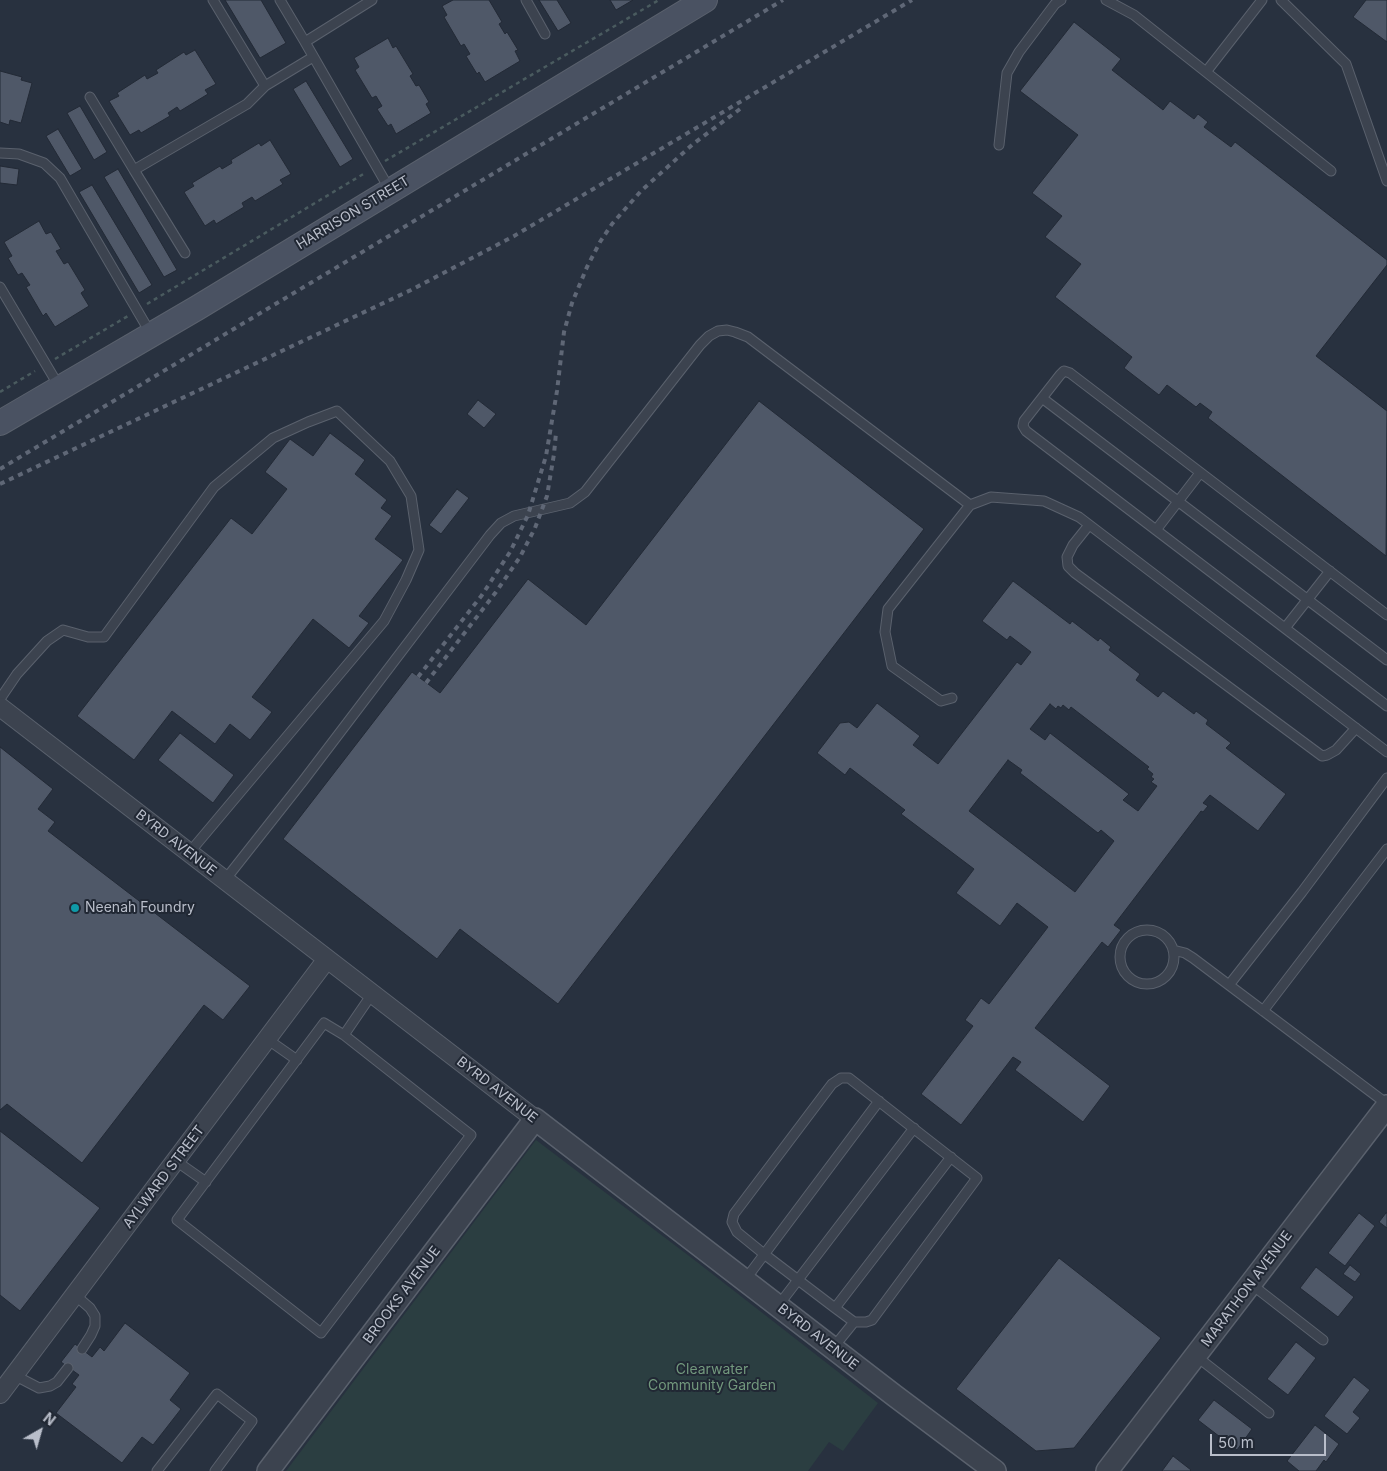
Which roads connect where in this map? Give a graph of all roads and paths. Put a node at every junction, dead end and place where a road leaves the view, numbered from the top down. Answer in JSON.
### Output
{"nodes":[{"id":1,"x":213,"y":0,"type":"edge"},
{"id":2,"x":280,"y":0,"type":"edge"},
{"id":3,"x":372,"y":0,"type":"edge"},
{"id":4,"x":526,"y":0,"type":"edge"},
{"id":5,"x":659,"y":0,"type":"edge"},
{"id":6,"x":705,"y":0,"type":"edge"},
{"id":7,"x":1061,"y":0,"type":"edge"},
{"id":8,"x":1106,"y":0,"type":"edge"},
{"id":9,"x":1262,"y":0,"type":"edge"},
{"id":10,"x":1281,"y":0,"type":"edge"},
{"id":11,"x":545,"y":34,"type":"dead end"},
{"id":12,"x":305,"y":42,"type":"junction"},
{"id":13,"x":313,"y":57,"type":"junction"},
{"id":14,"x":1206,"y":72,"type":"junction"},
{"id":15,"x":265,"y":86,"type":"junction"},
{"id":16,"x":90,"y":97,"type":"dead end"},
{"id":17,"x":999,"y":146,"type":"dead end"},
{"id":18,"x":0,"y":153,"type":"edge"},
{"id":19,"x":376,"y":166,"type":"junction"},
{"id":20,"x":134,"y":170,"type":"junction"},
{"id":21,"x":1331,"y":171,"type":"dead end"},
{"id":22,"x":1387,"y":181,"type":"edge"},
{"id":23,"x":390,"y":190,"type":"junction"},
{"id":24,"x":185,"y":253,"type":"dead end"},
{"id":25,"x":0,"y":287,"type":"edge"},
{"id":26,"x":137,"y":310,"type":"junction"},
{"id":27,"x":152,"y":335,"type":"junction"},
{"id":28,"x":46,"y":364,"type":"junction"},
{"id":29,"x":60,"y":388,"type":"junction"},
{"id":30,"x":0,"y":392,"type":"edge"},
{"id":31,"x":1042,"y":398,"type":"junction"},
{"id":32,"x":0,"y":423,"type":"edge"},
{"id":33,"x":1200,"y":473,"type":"junction"},
{"id":34,"x":1178,"y":501,"type":"junction"},
{"id":35,"x":970,"y":505,"type":"junction"},
{"id":36,"x":1089,"y":525,"type":"junction"},
{"id":37,"x":1156,"y":530,"type":"junction"},
{"id":38,"x":1330,"y":572,"type":"junction"},
{"id":39,"x":1308,"y":600,"type":"junction"},
{"id":40,"x":1387,"y":615,"type":"edge"},
{"id":41,"x":1285,"y":628,"type":"junction"},
{"id":42,"x":1387,"y":660,"type":"edge"},
{"id":43,"x":952,"y":698,"type":"dead end"},
{"id":44,"x":0,"y":699,"type":"edge"},
{"id":45,"x":1387,"y":706,"type":"edge"},
{"id":46,"x":0,"y":708,"type":"edge"},
{"id":47,"x":1356,"y":728,"type":"junction"},
{"id":48,"x":1387,"y":752,"type":"edge"},
{"id":49,"x":1387,"y":778,"type":"edge"},
{"id":50,"x":1387,"y":848,"type":"edge"},
{"id":51,"x":189,"y":853,"type":"junction"},
{"id":52,"x":225,"y":880,"type":"junction"},
{"id":53,"x":1173,"y":950,"type":"junction"},
{"id":54,"x":327,"y":959,"type":"junction"},
{"id":55,"x":1230,"y":986,"type":"junction"},
{"id":56,"x":372,"y":994,"type":"junction"},
{"id":57,"x":1263,"y":1011,"type":"junction"},
{"id":58,"x":344,"y":1034,"type":"junction"},
{"id":59,"x":267,"y":1039,"type":"junction"},
{"id":60,"x":296,"y":1060,"type":"junction"},
{"id":61,"x":879,"y":1101,"type":"junction"},
{"id":62,"x":1387,"y":1105,"type":"edge"},
{"id":63,"x":535,"y":1119,"type":"junction"},
{"id":64,"x":914,"y":1128,"type":"junction"},
{"id":65,"x":951,"y":1157,"type":"junction"},
{"id":66,"x":176,"y":1161,"type":"junction"},
{"id":67,"x":206,"y":1182,"type":"junction"},
{"id":68,"x":764,"y":1254,"type":"junction"},
{"id":69,"x":745,"y":1280,"type":"junction"},
{"id":70,"x":798,"y":1280,"type":"junction"},
{"id":71,"x":1251,"y":1284,"type":"junction"},
{"id":72,"x":75,"y":1295,"type":"junction"},
{"id":73,"x":778,"y":1306,"type":"junction"},
{"id":74,"x":835,"y":1308,"type":"junction"},
{"id":75,"x":854,"y":1322,"type":"junction"},
{"id":76,"x":1323,"y":1340,"type":"dead end"},
{"id":77,"x":82,"y":1348,"type":"dead end"},
{"id":78,"x":833,"y":1348,"type":"junction"},
{"id":79,"x":1196,"y":1356,"type":"junction"},
{"id":80,"x":68,"y":1368,"type":"dead end"},
{"id":81,"x":14,"y":1376,"type":"junction"},
{"id":82,"x":0,"y":1394,"type":"edge"},
{"id":83,"x":1269,"y":1413,"type":"dead end"},
{"id":84,"x":219,"y":1469,"type":"edge"},
{"id":85,"x":157,"y":1471,"type":"edge"},
{"id":86,"x":268,"y":1471,"type":"edge"},
{"id":87,"x":995,"y":1471,"type":"edge"},
{"id":88,"x":1107,"y":1471,"type":"edge"}],
"edges":[{"from":1,"to":15,"type":"lane"},
{"from":2,"to":12,"type":"lane"},
{"from":3,"to":12,"type":"lane"},
{"from":4,"to":11,"type":"lane"},
{"from":5,"to":19,"type":"path"},
{"from":6,"to":23,"type":"main road","name":"HARRISON STREET"},
{"from":7,"to":17,"type":"lane"},
{"from":8,"to":14,"type":"lane"},
{"from":9,"to":14,"type":"lane"},
{"from":10,"to":22,"type":"lane"},
{"from":12,"to":13,"type":"lane"},
{"from":13,"to":15,"type":"lane"},
{"from":13,"to":19,"type":"lane"},
{"from":14,"to":21,"type":"lane"},
{"from":15,"to":20,"type":"lane"},
{"from":16,"to":20,"type":"lane"},
{"from":18,"to":26,"type":"lane"},
{"from":19,"to":23,"type":"lane"},
{"from":19,"to":26,"type":"path"},
{"from":20,"to":24,"type":"lane"},
{"from":23,"to":27,"type":"main road","name":"HARRISON STREET"},
{"from":25,"to":28,"type":"lane"},
{"from":26,"to":27,"type":"lane"},
{"from":26,"to":28,"type":"path"},
{"from":27,"to":29,"type":"main road","name":"HARRISON STREET"},
{"from":28,"to":29,"type":"lane"},
{"from":28,"to":30,"type":"path"},
{"from":29,"to":32,"type":"main road","name":"HARRISON STREET"},
{"from":31,"to":33,"type":"lane"},
{"from":31,"to":34,"type":"lane"},
{"from":31,"to":37,"type":"lane"},
{"from":33,"to":34,"type":"lane"},
{"from":33,"to":38,"type":"lane"},
{"from":34,"to":37,"type":"lane"},
{"from":34,"to":39,"type":"lane"},
{"from":35,"to":36,"type":"lane"},
{"from":35,"to":43,"type":"lane"},
{"from":35,"to":52,"type":"lane"},
{"from":36,"to":47,"type":"lane"},
{"from":36,"to":47,"type":"lane"},
{"from":37,"to":41,"type":"lane"},
{"from":38,"to":39,"type":"lane"},
{"from":38,"to":40,"type":"lane"},
{"from":39,"to":41,"type":"lane"},
{"from":39,"to":42,"type":"lane"},
{"from":41,"to":45,"type":"lane"},
{"from":44,"to":51,"type":"lane"},
{"from":46,"to":51,"type":"street","name":"BYRD AVENUE"},
{"from":47,"to":48,"type":"lane"},
{"from":49,"to":55,"type":"lane"},
{"from":50,"to":57,"type":"lane"},
{"from":51,"to":52,"type":"street","name":"BYRD AVENUE"},
{"from":52,"to":54,"type":"street","name":"BYRD AVENUE"},
{"from":53,"to":53,"type":"lane"},
{"from":53,"to":55,"type":"lane"},
{"from":54,"to":56,"type":"street","name":"BYRD AVENUE"},
{"from":54,"to":59,"type":"street","name":"AYLWARD STREET"},
{"from":55,"to":57,"type":"lane"},
{"from":56,"to":58,"type":"lane"},
{"from":56,"to":63,"type":"street","name":"BYRD AVENUE"},
{"from":57,"to":62,"type":"lane"},
{"from":58,"to":60,"type":"lane"},
{"from":58,"to":67,"type":"lane"},
{"from":59,"to":60,"type":"lane"},
{"from":59,"to":66,"type":"street","name":"AYLWARD STREET"},
{"from":60,"to":67,"type":"lane"},
{"from":61,"to":64,"type":"lane"},
{"from":61,"to":68,"type":"lane"},
{"from":61,"to":68,"type":"lane"},
{"from":62,"to":71,"type":"street","name":"MARATHON AVENUE"},
{"from":63,"to":69,"type":"street","name":"BYRD AVENUE"},
{"from":63,"to":86,"type":"street","name":"BROOKS AVENUE"},
{"from":64,"to":65,"type":"lane"},
{"from":64,"to":70,"type":"lane"},
{"from":65,"to":74,"type":"lane"},
{"from":65,"to":75,"type":"lane"},
{"from":66,"to":67,"type":"lane"},
{"from":66,"to":72,"type":"street","name":"AYLWARD STREET"},
{"from":68,"to":69,"type":"lane"},
{"from":68,"to":70,"type":"lane"},
{"from":69,"to":73,"type":"street","name":"BYRD AVENUE"},
{"from":70,"to":73,"type":"lane"},
{"from":70,"to":74,"type":"lane"},
{"from":71,"to":76,"type":"lane"},
{"from":71,"to":79,"type":"street","name":"MARATHON AVENUE"},
{"from":72,"to":77,"type":"lane"},
{"from":72,"to":81,"type":"street","name":"AYLWARD STREET"},
{"from":73,"to":78,"type":"street","name":"BYRD AVENUE"},
{"from":74,"to":75,"type":"lane"},
{"from":75,"to":78,"type":"lane"},
{"from":78,"to":87,"type":"street","name":"BYRD AVENUE"},
{"from":79,"to":83,"type":"lane"},
{"from":79,"to":88,"type":"street","name":"MARATHON AVENUE"},
{"from":80,"to":81,"type":"lane"},
{"from":81,"to":82,"type":"street","name":"AYLWARD STREET"},
{"from":84,"to":85,"type":"lane"}]}
